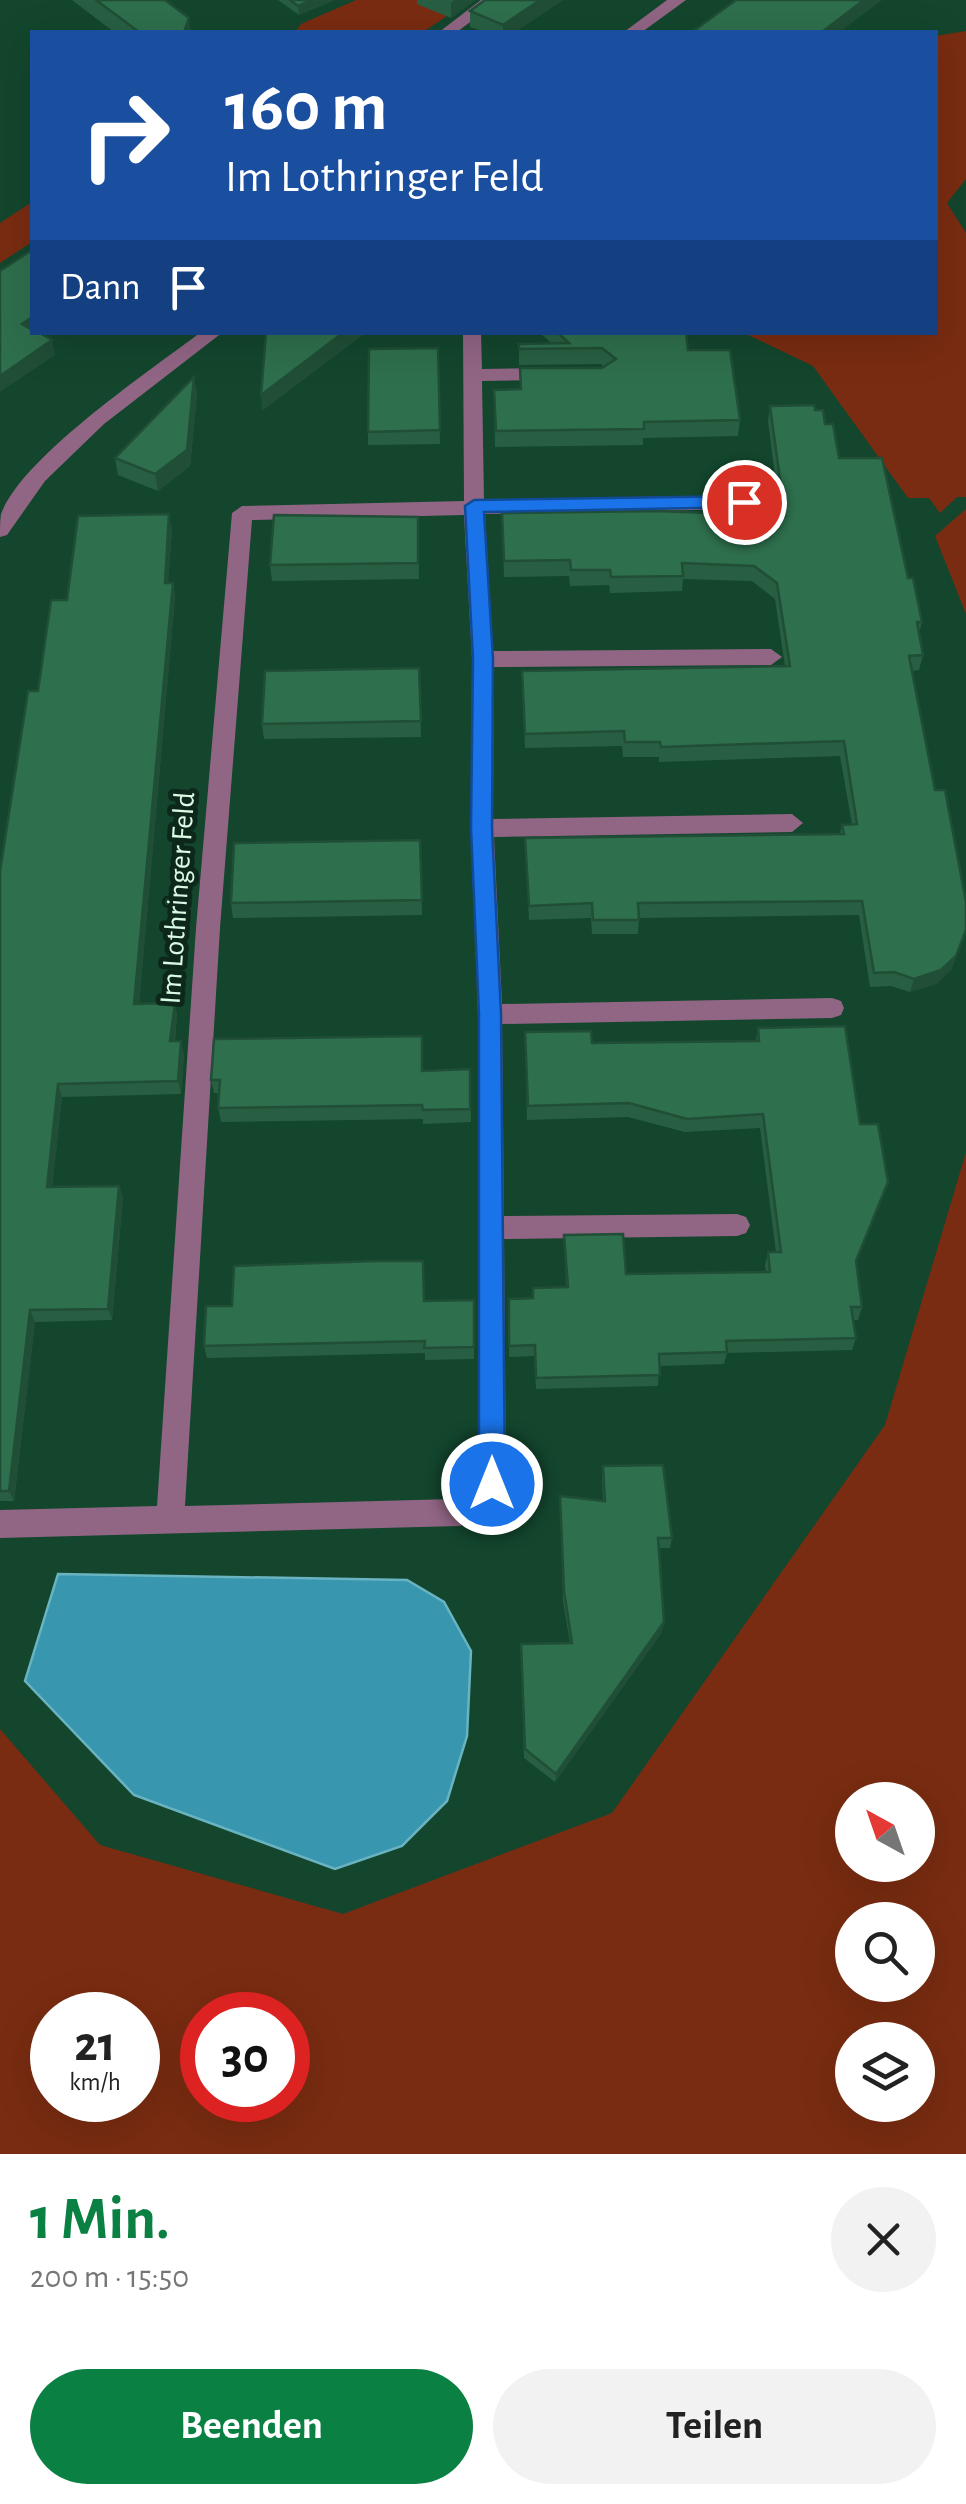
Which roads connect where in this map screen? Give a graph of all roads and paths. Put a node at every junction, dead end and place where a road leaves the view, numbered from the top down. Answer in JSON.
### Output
{"nodes":[{"id":1,"x":491,"y":0,"type":"edge"},
{"id":2,"x":678,"y":0,"type":"edge"},
{"id":3,"x":449,"y":30,"type":"edge"},
{"id":4,"x":635,"y":30,"type":"edge"},
{"id":5,"x":210,"y":335,"type":"edge"},
{"id":6,"x":472,"y":335,"type":"edge"},
{"id":7,"x":564,"y":374,"type":"edge"},
{"id":8,"x":472,"y":375,"type":"junction"},
{"id":9,"x":744,"y":502,"type":"dead end"},
{"id":10,"x":474,"y":506,"type":"junction"},
{"id":11,"x":0,"y":530,"type":"edge"},
{"id":12,"x":771,"y":657,"type":"dead end"},
{"id":13,"x":483,"y":659,"type":"junction"},
{"id":14,"x":792,"y":823,"type":"dead end"},
{"id":15,"x":482,"y":828,"type":"junction"},
{"id":16,"x":832,"y":1008,"type":"dead end"},
{"id":17,"x":490,"y":1014,"type":"junction"},
{"id":18,"x":737,"y":1225,"type":"dead end"},
{"id":19,"x":491,"y":1228,"type":"junction"},
{"id":20,"x":170,"y":1521,"type":"junction"},
{"id":21,"x":0,"y":1524,"type":"edge"}],
"edges":[{"from":1,"to":3,"type":"street"},
{"from":2,"to":4,"type":"street"},
{"from":5,"to":11,"type":"street"},
{"from":6,"to":8,"type":"street"},
{"from":7,"to":8,"type":"street"},
{"from":8,"to":10,"type":"street"},
{"from":9,"to":10,"type":"street","name":"Im Lothringer Feld"},
{"from":10,"to":13,"type":"street"},
{"from":10,"to":20,"type":"street","name":"Im Lothringer Feld"},
{"from":12,"to":13,"type":"street"},
{"from":13,"to":15,"type":"street"},
{"from":14,"to":15,"type":"street"},
{"from":15,"to":17,"type":"street"},
{"from":16,"to":17,"type":"street"},
{"from":17,"to":19,"type":"street"},
{"from":18,"to":19,"type":"street"},
{"from":19,"to":20,"type":"street"},
{"from":20,"to":21,"type":"street"}]}
